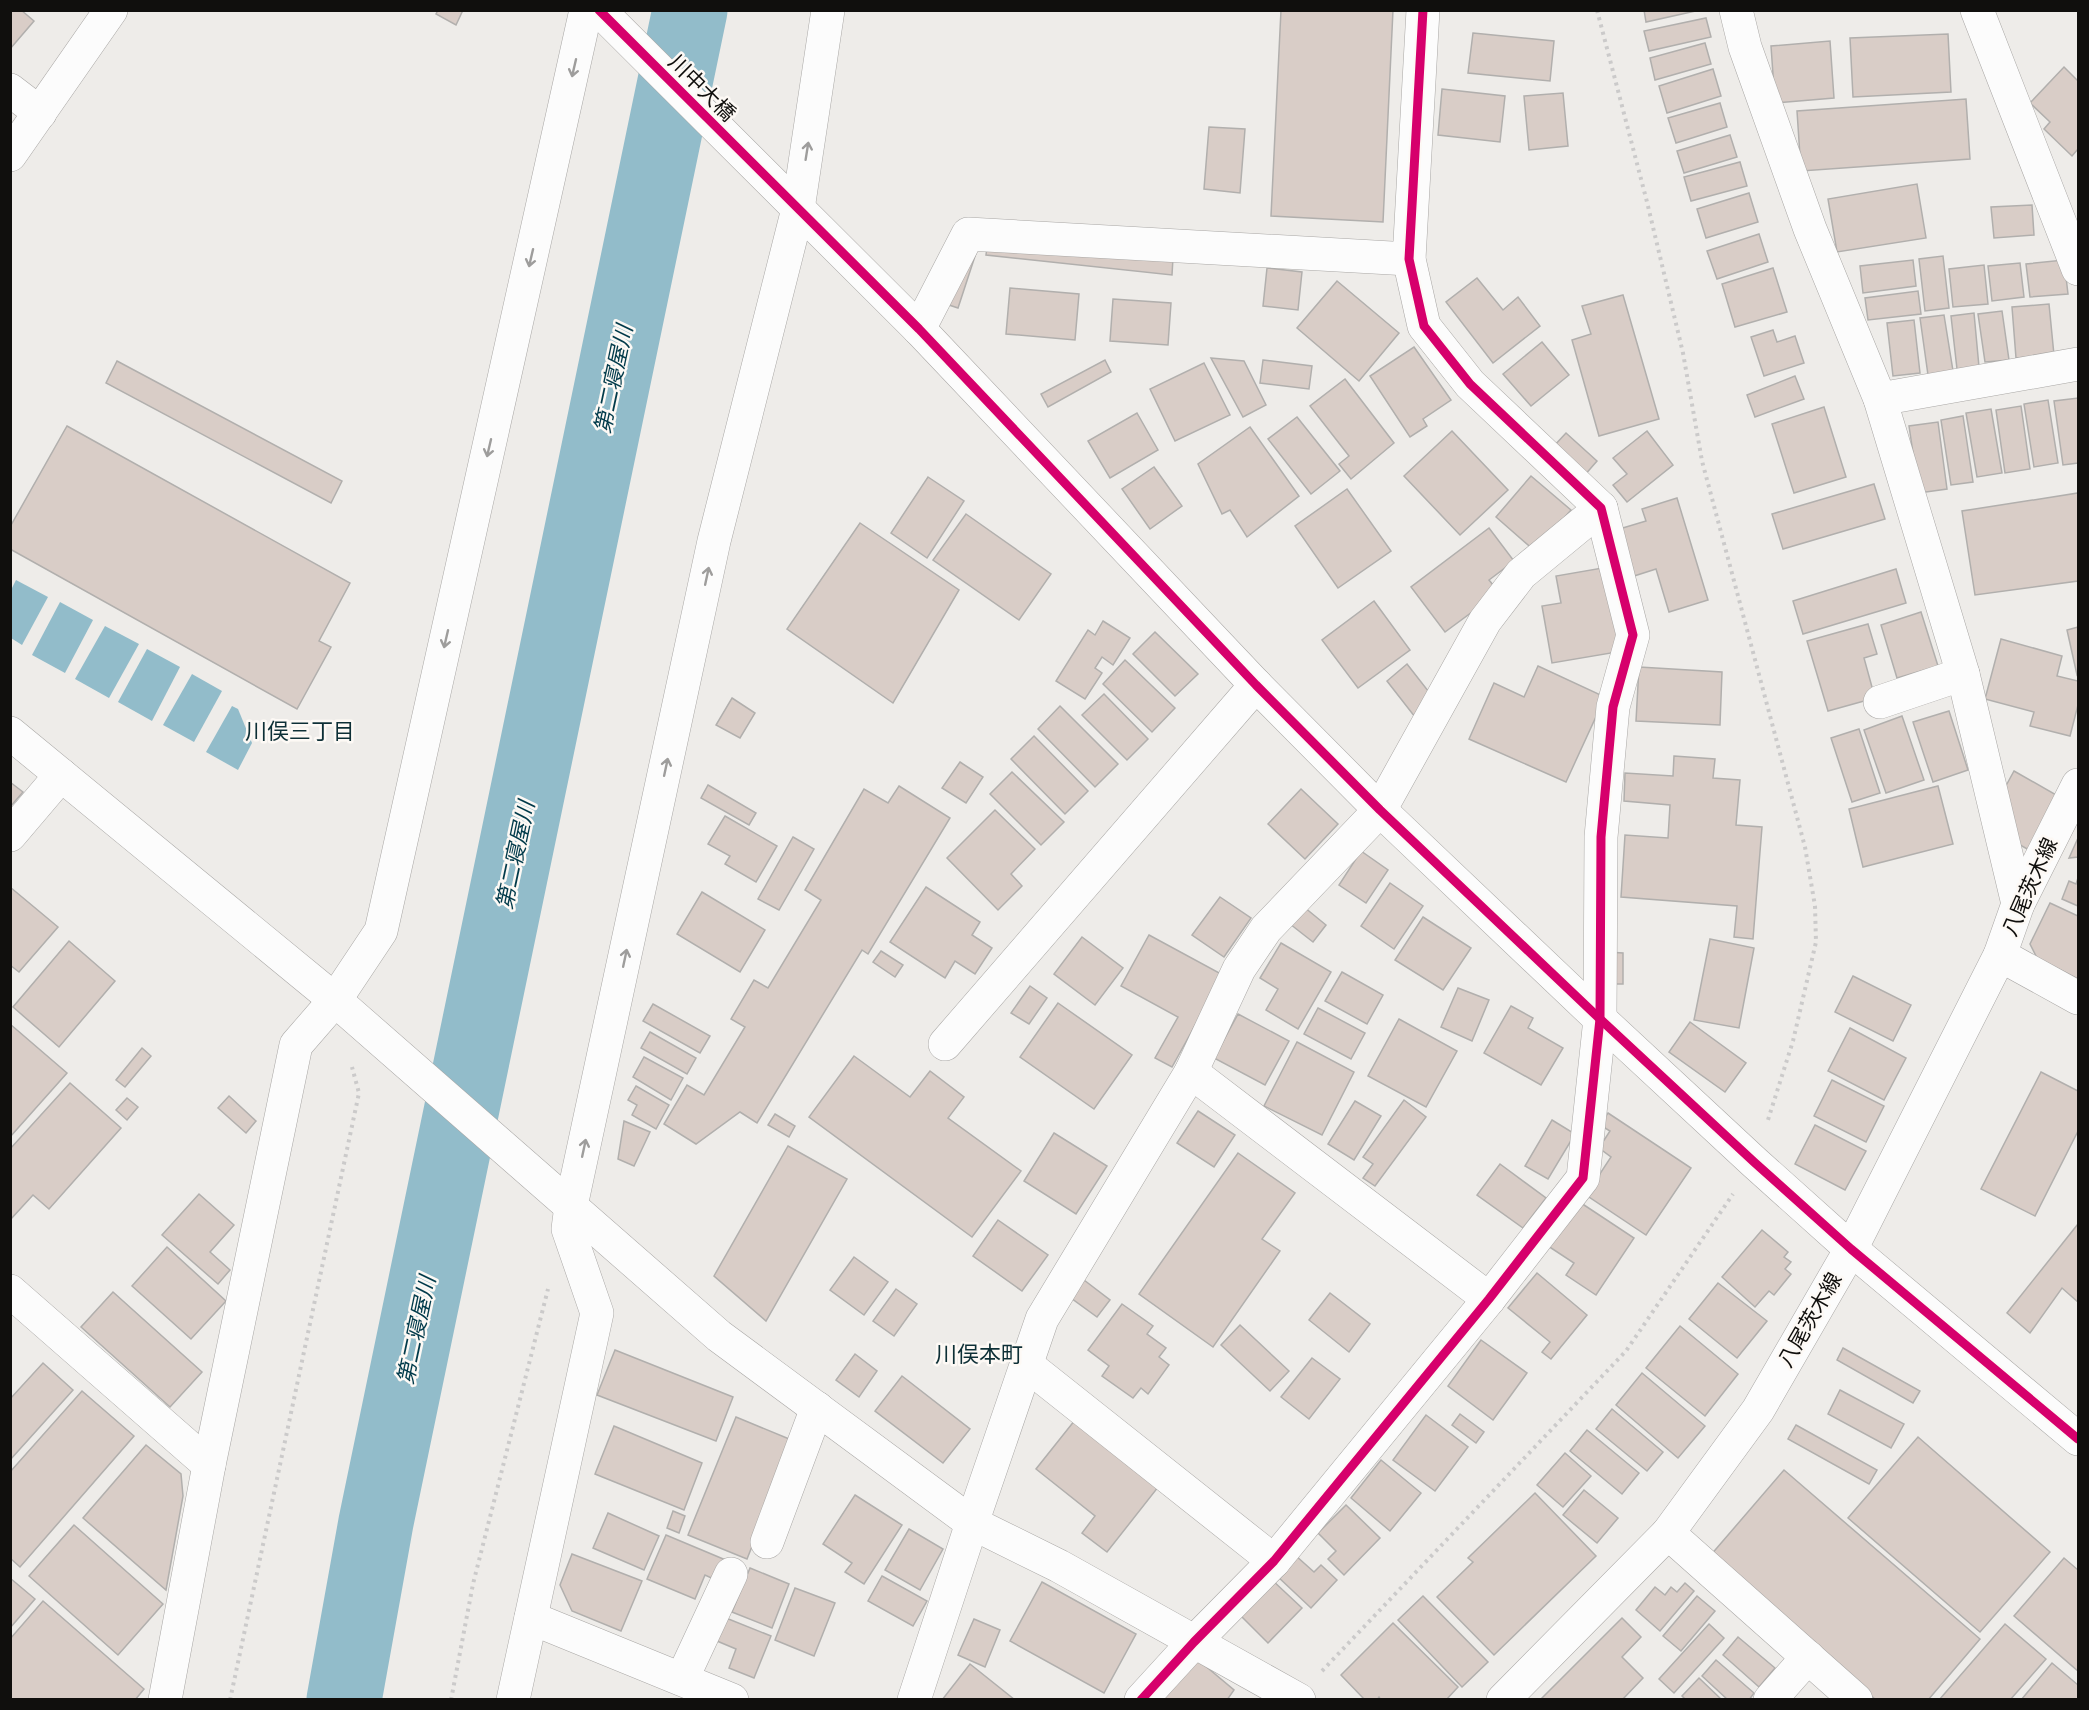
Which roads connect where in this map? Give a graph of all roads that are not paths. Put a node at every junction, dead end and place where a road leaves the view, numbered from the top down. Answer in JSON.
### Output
{"nodes":[{"id":1,"x":111,"y":10,"type":"edge"},
{"id":2,"x":586,"y":10,"type":"edge"},
{"id":3,"x":599,"y":10,"type":"edge"},
{"id":4,"x":828,"y":10,"type":"edge"},
{"id":5,"x":1423,"y":10,"type":"edge"},
{"id":6,"x":1736,"y":10,"type":"edge"},
{"id":7,"x":1977,"y":10,"type":"edge"},
{"id":8,"x":10,"y":90,"type":"edge"},
{"id":9,"x":40,"y":113,"type":"junction"},
{"id":10,"x":10,"y":155,"type":"edge"},
{"id":11,"x":788,"y":200,"type":"junction"},
{"id":12,"x":2070,"y":218,"type":"edge"},
{"id":13,"x":1409,"y":259,"type":"junction"},
{"id":14,"x":2079,"y":269,"type":"edge"},
{"id":15,"x":919,"y":329,"type":"junction"},
{"id":16,"x":2079,"y":364,"type":"edge"},
{"id":17,"x":1880,"y":399,"type":"junction"},
{"id":18,"x":1601,"y":508,"type":"junction"},
{"id":19,"x":1963,"y":674,"type":"junction"},
{"id":20,"x":1256,"y":685,"type":"junction"},
{"id":21,"x":1880,"y":702,"type":"dead end"},
{"id":22,"x":10,"y":733,"type":"edge"},
{"id":23,"x":62,"y":775,"type":"junction"},
{"id":24,"x":2079,"y":785,"type":"edge"},
{"id":25,"x":1380,"y":810,"type":"junction"},
{"id":26,"x":10,"y":835,"type":"edge"},
{"id":27,"x":2018,"y":904,"type":"junction"},
{"id":28,"x":2000,"y":955,"type":"junction"},
{"id":29,"x":2079,"y":998,"type":"edge"},
{"id":30,"x":335,"y":1000,"type":"junction"},
{"id":31,"x":1600,"y":1019,"type":"junction"},
{"id":32,"x":945,"y":1044,"type":"dead end"},
{"id":33,"x":1191,"y":1072,"type":"junction"},
{"id":34,"x":572,"y":1206,"type":"junction"},
{"id":35,"x":1851,"y":1249,"type":"junction"},
{"id":36,"x":10,"y":1291,"type":"edge"},
{"id":37,"x":1489,"y":1299,"type":"junction"},
{"id":38,"x":1027,"y":1365,"type":"junction"},
{"id":39,"x":817,"y":1408,"type":"junction"},
{"id":40,"x":2079,"y":1439,"type":"edge"},
{"id":41,"x":209,"y":1465,"type":"junction"},
{"id":42,"x":972,"y":1522,"type":"junction"},
{"id":43,"x":1668,"y":1533,"type":"junction"},
{"id":44,"x":767,"y":1542,"type":"dead end"},
{"id":45,"x":1274,"y":1561,"type":"junction"},
{"id":46,"x":731,"y":1574,"type":"dead end"},
{"id":47,"x":531,"y":1618,"type":"junction"},
{"id":48,"x":1194,"y":1642,"type":"junction"},
{"id":49,"x":1808,"y":1657,"type":"junction"},
{"id":50,"x":682,"y":1679,"type":"junction"},
{"id":51,"x":1297,"y":1699,"type":"edge"},
{"id":52,"x":165,"y":1700,"type":"edge"},
{"id":53,"x":513,"y":1700,"type":"edge"},
{"id":54,"x":732,"y":1700,"type":"edge"},
{"id":55,"x":914,"y":1700,"type":"edge"},
{"id":56,"x":1141,"y":1700,"type":"edge"},
{"id":57,"x":1503,"y":1700,"type":"edge"},
{"id":58,"x":1770,"y":1700,"type":"edge"},
{"id":59,"x":1856,"y":1700,"type":"edge"}],
"edges":[{"from":1,"to":9,"type":"street"},
{"from":2,"to":30,"type":"street","one_way":true},
{"from":3,"to":11,"type":"street","name":"川中大橋"},
{"from":11,"to":4,"type":"street","one_way":true},
{"from":5,"to":13,"type":"street"},
{"from":6,"to":17,"type":"street"},
{"from":7,"to":12,"type":"street"},
{"from":8,"to":9,"type":"street"},
{"from":9,"to":10,"type":"street"},
{"from":11,"to":15,"type":"street","name":"川中大橋"},
{"from":34,"to":11,"type":"street","one_way":true},
{"from":12,"to":14,"type":"street"},
{"from":13,"to":15,"type":"street"},
{"from":13,"to":18,"type":"street"},
{"from":15,"to":20,"type":"street","name":"川中大橋"},
{"from":16,"to":17,"type":"street"},
{"from":17,"to":19,"type":"street"},
{"from":18,"to":25,"type":"street"},
{"from":18,"to":31,"type":"street"},
{"from":19,"to":21,"type":"street"},
{"from":19,"to":27,"type":"street"},
{"from":20,"to":25,"type":"street","name":"川中大橋"},
{"from":20,"to":32,"type":"street"},
{"from":22,"to":23,"type":"street"},
{"from":23,"to":26,"type":"street"},
{"from":23,"to":30,"type":"street"},
{"from":24,"to":27,"type":"street","name":"八尾茨木線"},
{"from":25,"to":31,"type":"street","name":"川中大橋"},
{"from":25,"to":33,"type":"street"},
{"from":27,"to":28,"type":"street","name":"八尾茨木線"},
{"from":28,"to":29,"type":"street"},
{"from":28,"to":35,"type":"street","name":"八尾茨木線"},
{"from":30,"to":34,"type":"street"},
{"from":30,"to":41,"type":"street"},
{"from":31,"to":35,"type":"street","name":"川中大橋"},
{"from":31,"to":37,"type":"street"},
{"from":33,"to":37,"type":"street"},
{"from":33,"to":38,"type":"street"},
{"from":34,"to":39,"type":"street"},
{"from":34,"to":47,"type":"street"},
{"from":35,"to":40,"type":"street","name":"川中大橋"},
{"from":35,"to":43,"type":"street","name":"八尾茨木線"},
{"from":36,"to":41,"type":"street"},
{"from":37,"to":45,"type":"street"},
{"from":38,"to":42,"type":"street"},
{"from":38,"to":45,"type":"street"},
{"from":39,"to":42,"type":"street"},
{"from":39,"to":44,"type":"street"},
{"from":41,"to":52,"type":"street"},
{"from":42,"to":48,"type":"street"},
{"from":42,"to":55,"type":"street"},
{"from":43,"to":49,"type":"street"},
{"from":43,"to":57,"type":"street","name":"八尾茨木線"},
{"from":45,"to":48,"type":"street"},
{"from":46,"to":50,"type":"street"},
{"from":47,"to":50,"type":"street"},
{"from":47,"to":53,"type":"street"},
{"from":48,"to":51,"type":"street"},
{"from":48,"to":56,"type":"street"},
{"from":49,"to":58,"type":"street"},
{"from":49,"to":59,"type":"street"},
{"from":50,"to":54,"type":"street"}]}
